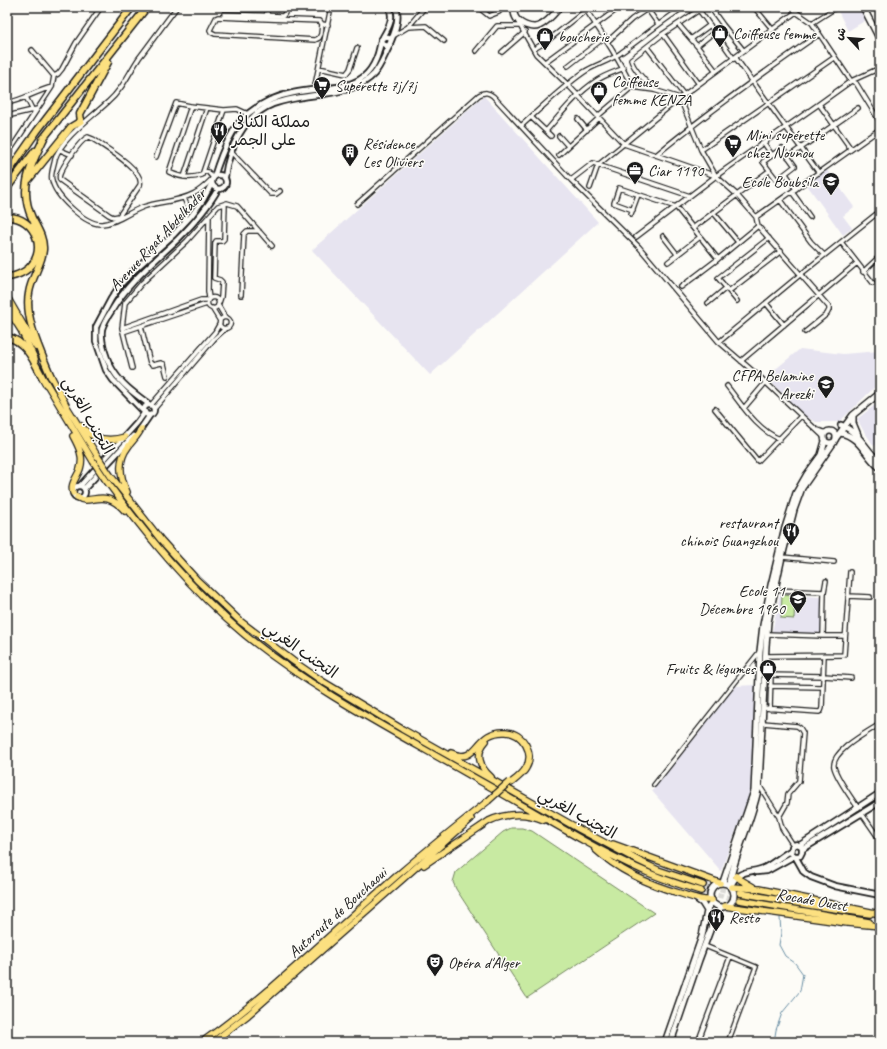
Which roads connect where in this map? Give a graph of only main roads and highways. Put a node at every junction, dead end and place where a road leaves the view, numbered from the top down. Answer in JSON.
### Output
{"nodes":[{"id":1,"x":132,"y":7,"type":"edge"},
{"id":2,"x":147,"y":7,"type":"edge"},
{"id":3,"x":513,"y":7,"type":"edge"},
{"id":4,"x":560,"y":7,"type":"edge"},
{"id":5,"x":863,"y":7,"type":"edge"},
{"id":6,"x":880,"y":40,"type":"edge"},
{"id":7,"x":116,"y":49,"type":"junction"},
{"id":8,"x":37,"y":131,"type":"junction"},
{"id":9,"x":44,"y":138,"type":"junction"},
{"id":10,"x":7,"y":169,"type":"edge"},
{"id":11,"x":7,"y":174,"type":"edge"},
{"id":12,"x":26,"y":183,"type":"junction"},
{"id":13,"x":7,"y":188,"type":"edge"},
{"id":14,"x":7,"y":217,"type":"edge"},
{"id":15,"x":7,"y":277,"type":"edge"},
{"id":16,"x":7,"y":297,"type":"edge"},
{"id":17,"x":7,"y":308,"type":"edge"},
{"id":18,"x":7,"y":337,"type":"edge"},
{"id":19,"x":51,"y":376,"type":"junction"},
{"id":20,"x":46,"y":384,"type":"junction"},
{"id":21,"x":880,"y":393,"type":"edge"},
{"id":22,"x":72,"y":415,"type":"junction"},
{"id":23,"x":853,"y":415,"type":"junction"},
{"id":24,"x":65,"y":416,"type":"junction"},
{"id":25,"x":842,"y":426,"type":"junction"},
{"id":26,"x":141,"y":429,"type":"road end"},
{"id":27,"x":840,"y":433,"type":"junction"},
{"id":28,"x":826,"y":435,"type":"junction"},
{"id":29,"x":858,"y":436,"type":"junction"},
{"id":30,"x":125,"y":437,"type":"road end"},
{"id":31,"x":835,"y":440,"type":"junction"},
{"id":32,"x":95,"y":459,"type":"junction"},
{"id":33,"x":880,"y":462,"type":"edge"},
{"id":34,"x":880,"y":468,"type":"edge"},
{"id":35,"x":107,"y":477,"type":"junction"},
{"id":36,"x":131,"y":502,"type":"junction"},
{"id":37,"x":139,"y":524,"type":"junction"},
{"id":38,"x":417,"y":737,"type":"junction"},
{"id":39,"x":510,"y":785,"type":"junction"},
{"id":40,"x":489,"y":801,"type":"junction"},
{"id":41,"x":573,"y":834,"type":"junction"},
{"id":42,"x":592,"y":836,"type":"junction"},
{"id":43,"x":589,"y":843,"type":"junction"},
{"id":44,"x":736,"y":876,"type":"road end"},
{"id":45,"x":721,"y":883,"type":"junction"},
{"id":46,"x":703,"y":885,"type":"tunnel mouth"},
{"id":47,"x":731,"y":886,"type":"junction"},
{"id":48,"x":759,"y":889,"type":"junction"},
{"id":49,"x":390,"y":891,"type":"junction"},
{"id":50,"x":701,"y":892,"type":"tunnel mouth"},
{"id":51,"x":740,"y":893,"type":"tunnel mouth"},
{"id":52,"x":694,"y":898,"type":"junction"},
{"id":53,"x":712,"y":900,"type":"junction"},
{"id":54,"x":739,"y":900,"type":"tunnel mouth"},
{"id":55,"x":723,"y":906,"type":"junction"},
{"id":56,"x":707,"y":912,"type":"junction"},
{"id":57,"x":880,"y":915,"type":"edge"},
{"id":58,"x":880,"y":925,"type":"edge"},
{"id":59,"x":202,"y":1042,"type":"edge"},
{"id":60,"x":212,"y":1042,"type":"edge"},
{"id":61,"x":665,"y":1042,"type":"edge"},
{"id":62,"x":672,"y":1042,"type":"edge"}],
"edges":[{"from":1,"to":8,"type":"highway"},
{"from":2,"to":7,"type":"highway"},
{"from":3,"to":4,"type":"main road"},
{"from":5,"to":6,"type":"main road"},
{"from":7,"to":9,"type":"highway"},
{"from":7,"to":12,"type":"highway"},
{"from":8,"to":10,"type":"highway"},
{"from":8,"to":11,"type":"highway"},
{"from":9,"to":12,"type":"highway"},
{"from":9,"to":13,"type":"highway"},
{"from":12,"to":19,"type":"highway"},
{"from":14,"to":15,"type":"highway"},
{"from":16,"to":19,"type":"highway","name":"التجنب الغربي"},
{"from":17,"to":20,"type":"highway","name":"التجنب الغربي"},
{"from":18,"to":20,"type":"highway"},
{"from":19,"to":22,"type":"highway","name":"التجنب الغربي"},
{"from":20,"to":24,"type":"highway","name":"التجنب الغربي"},
{"from":21,"to":23,"type":"main road"},
{"from":22,"to":30,"type":"highway"},
{"from":22,"to":32,"type":"highway","name":"التجنب الغربي"},
{"from":23,"to":25,"type":"main road"},
{"from":23,"to":29,"type":"main road"},
{"from":24,"to":32,"type":"highway","name":"التجنب الغربي"},
{"from":24,"to":37,"type":"highway"},
{"from":25,"to":27,"type":"main road"},
{"from":25,"to":28,"type":"main road"},
{"from":25,"to":29,"type":"main road"},
{"from":26,"to":36,"type":"highway"},
{"from":27,"to":31,"type":"main road"},
{"from":27,"to":34,"type":"main road"},
{"from":28,"to":31,"type":"main road"},
{"from":28,"to":31,"type":"main road"},
{"from":28,"to":45,"type":"main road"},
{"from":29,"to":33,"type":"main road"},
{"from":31,"to":47,"type":"main road"},
{"from":32,"to":35,"type":"highway","name":"التجنب الغربي","bridge":true},
{"from":35,"to":36,"type":"highway","name":"التجنب الغربي"},
{"from":35,"to":37,"type":"highway","name":"التجنب الغربي"},
{"from":36,"to":38,"type":"highway","name":"التجنب الغربي"},
{"from":37,"to":41,"type":"highway","name":"التجنب الغربي"},
{"from":38,"to":39,"type":"highway","name":"التجنب الغربي"},
{"from":38,"to":39,"type":"highway"},
{"from":39,"to":39,"type":"highway"},
{"from":39,"to":40,"type":"highway","bridge":true},
{"from":39,"to":42,"type":"highway","name":"التجنب الغربي"},
{"from":40,"to":49,"type":"highway","name":"Autoroute de Bouchaoui"},
{"from":40,"to":59,"type":"highway","name":"Autoroute de Bouchaoui"},
{"from":41,"to":43,"type":"highway","name":"التجنب الغربي"},
{"from":41,"to":49,"type":"highway"},
{"from":42,"to":45,"type":"highway"},
{"from":42,"to":46,"type":"highway","name":"التجنب الغربي"},
{"from":43,"to":50,"type":"highway","name":"التجنب الغربي"},
{"from":43,"to":52,"type":"highway"},
{"from":44,"to":48,"type":"highway"},
{"from":45,"to":47,"type":"main road"},
{"from":45,"to":53,"type":"main road"},
{"from":47,"to":48,"type":"highway"},
{"from":47,"to":55,"type":"main road"},
{"from":48,"to":57,"type":"highway"},
{"from":49,"to":60,"type":"highway","name":"Autoroute de Bouchaoui"},
{"from":51,"to":57,"type":"highway","name":"Rocade Ouest"},
{"from":52,"to":53,"type":"highway"},
{"from":52,"to":56,"type":"main road"},
{"from":53,"to":55,"type":"main road"},
{"from":53,"to":56,"type":"main road"},
{"from":54,"to":58,"type":"highway","name":"Rocade Ouest"},
{"from":55,"to":58,"type":"highway"},
{"from":55,"to":62,"type":"main road"},
{"from":56,"to":61,"type":"main road"}]}
